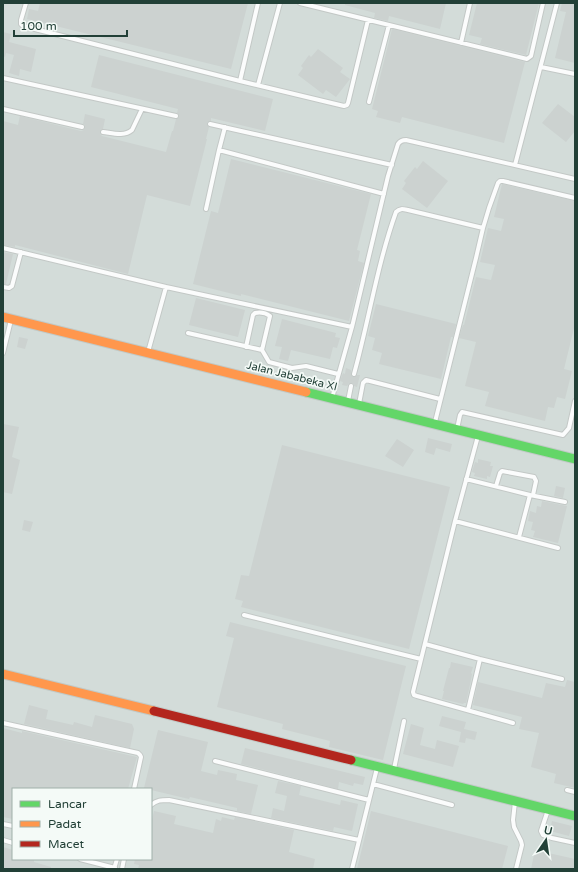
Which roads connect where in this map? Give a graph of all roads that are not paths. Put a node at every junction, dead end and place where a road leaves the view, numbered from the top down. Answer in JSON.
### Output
{"nodes":[{"id":1,"x":26,"y":3,"type":"edge"},
{"id":2,"x":258,"y":3,"type":"edge"},
{"id":3,"x":280,"y":3,"type":"edge"},
{"id":4,"x":300,"y":3,"type":"edge"},
{"id":5,"x":470,"y":3,"type":"edge"},
{"id":6,"x":543,"y":3,"type":"edge"},
{"id":7,"x":557,"y":3,"type":"edge"},
{"id":8,"x":368,"y":20,"type":"junction"},
{"id":9,"x":389,"y":25,"type":"junction"},
{"id":10,"x":461,"y":43,"type":"junction"},
{"id":11,"x":541,"y":66,"type":"junction"},
{"id":12,"x":575,"y":74,"type":"edge"},
{"id":13,"x":3,"y":78,"type":"edge"},
{"id":14,"x":240,"y":81,"type":"junction"},
{"id":15,"x":258,"y":85,"type":"junction"},
{"id":16,"x":369,"y":102,"type":"dead end"},
{"id":17,"x":3,"y":109,"type":"edge"},
{"id":18,"x":142,"y":109,"type":"junction"},
{"id":19,"x":176,"y":116,"type":"dead end"},
{"id":20,"x":210,"y":124,"type":"dead end"},
{"id":21,"x":82,"y":127,"type":"dead end"},
{"id":22,"x":225,"y":127,"type":"junction"},
{"id":23,"x":103,"y":132,"type":"dead end"},
{"id":24,"x":219,"y":150,"type":"junction"},
{"id":25,"x":392,"y":165,"type":"junction"},
{"id":26,"x":515,"y":165,"type":"junction"},
{"id":27,"x":575,"y":179,"type":"edge"},
{"id":28,"x":384,"y":194,"type":"junction"},
{"id":29,"x":575,"y":198,"type":"edge"},
{"id":30,"x":206,"y":209,"type":"dead end"},
{"id":31,"x":483,"y":228,"type":"junction"},
{"id":32,"x":3,"y":248,"type":"edge"},
{"id":33,"x":21,"y":252,"type":"junction"},
{"id":34,"x":3,"y":287,"type":"edge"},
{"id":35,"x":166,"y":287,"type":"junction"},
{"id":36,"x":7,"y":318,"type":"edge"},
{"id":37,"x":352,"y":327,"type":"junction"},
{"id":38,"x":188,"y":333,"type":"dead end"},
{"id":39,"x":4,"y":343,"type":"edge"},
{"id":40,"x":246,"y":346,"type":"junction"},
{"id":41,"x":262,"y":350,"type":"junction"},
{"id":42,"x":3,"y":353,"type":"edge"},
{"id":43,"x":148,"y":353,"type":"junction"},
{"id":44,"x":338,"y":374,"type":"junction"},
{"id":45,"x":354,"y":374,"type":"dead end"},
{"id":46,"x":351,"y":386,"type":"dead end"},
{"id":47,"x":332,"y":399,"type":"junction"},
{"id":48,"x":440,"y":399,"type":"junction"},
{"id":49,"x":575,"y":401,"type":"edge"},
{"id":50,"x":347,"y":402,"type":"junction"},
{"id":51,"x":358,"y":405,"type":"junction"},
{"id":52,"x":434,"y":424,"type":"junction"},
{"id":53,"x":457,"y":430,"type":"junction"},
{"id":54,"x":478,"y":435,"type":"junction"},
{"id":55,"x":575,"y":459,"type":"edge"},
{"id":56,"x":466,"y":479,"type":"junction"},
{"id":57,"x":496,"y":486,"type":"junction"},
{"id":58,"x":531,"y":495,"type":"junction"},
{"id":59,"x":565,"y":502,"type":"dead end"},
{"id":60,"x":455,"y":521,"type":"junction"},
{"id":61,"x":519,"y":537,"type":"junction"},
{"id":62,"x":558,"y":548,"type":"dead end"},
{"id":63,"x":244,"y":615,"type":"dead end"},
{"id":64,"x":425,"y":644,"type":"junction"},
{"id":65,"x":421,"y":659,"type":"junction"},
{"id":66,"x":480,"y":659,"type":"junction"},
{"id":67,"x":3,"y":674,"type":"edge"},
{"id":68,"x":562,"y":679,"type":"dead end"},
{"id":69,"x":468,"y":710,"type":"junction"},
{"id":70,"x":404,"y":721,"type":"dead end"},
{"id":71,"x":3,"y":723,"type":"edge"},
{"id":72,"x":513,"y":723,"type":"dead end"},
{"id":73,"x":215,"y":761,"type":"dead end"},
{"id":74,"x":377,"y":767,"type":"junction"},
{"id":75,"x":394,"y":771,"type":"junction"},
{"id":76,"x":373,"y":784,"type":"junction"},
{"id":77,"x":134,"y":788,"type":"edge"},
{"id":78,"x":567,"y":790,"type":"dead end"},
{"id":79,"x":575,"y":792,"type":"edge"},
{"id":80,"x":369,"y":800,"type":"junction"},
{"id":81,"x":514,"y":802,"type":"junction"},
{"id":82,"x":152,"y":804,"type":"edge"},
{"id":83,"x":452,"y":804,"type":"dead end"},
{"id":84,"x":548,"y":810,"type":"junction"},
{"id":85,"x":575,"y":816,"type":"edge"},
{"id":86,"x":360,"y":840,"type":"junction"},
{"id":87,"x":575,"y":843,"type":"edge"},
{"id":88,"x":84,"y":860,"type":"edge"},
{"id":89,"x":115,"y":868,"type":"edge"},
{"id":90,"x":352,"y":869,"type":"edge"},
{"id":91,"x":516,"y":869,"type":"edge"}],
"edges":[{"from":1,"to":14,"type":"lane"},
{"from":2,"to":14,"type":"lane"},
{"from":3,"to":15,"type":"lane"},
{"from":4,"to":8,"type":"lane"},
{"from":5,"to":10,"type":"lane"},
{"from":6,"to":10,"type":"lane"},
{"from":7,"to":11,"type":"lane"},
{"from":8,"to":9,"type":"lane"},
{"from":8,"to":15,"type":"lane"},
{"from":9,"to":10,"type":"lane"},
{"from":9,"to":16,"type":"lane"},
{"from":11,"to":12,"type":"lane"},
{"from":11,"to":26,"type":"lane"},
{"from":13,"to":18,"type":"lane"},
{"from":14,"to":15,"type":"lane"},
{"from":17,"to":21,"type":"lane"},
{"from":18,"to":19,"type":"lane"},
{"from":18,"to":23,"type":"lane"},
{"from":20,"to":22,"type":"lane"},
{"from":22,"to":24,"type":"lane"},
{"from":22,"to":25,"type":"lane"},
{"from":24,"to":28,"type":"lane"},
{"from":24,"to":30,"type":"lane"},
{"from":25,"to":26,"type":"lane"},
{"from":25,"to":28,"type":"lane"},
{"from":26,"to":27,"type":"lane"},
{"from":28,"to":37,"type":"lane"},
{"from":29,"to":31,"type":"lane"},
{"from":31,"to":45,"type":"lane"},
{"from":31,"to":48,"type":"lane"},
{"from":32,"to":33,"type":"lane"},
{"from":33,"to":34,"type":"lane"},
{"from":33,"to":35,"type":"lane"},
{"from":35,"to":37,"type":"lane"},
{"from":35,"to":43,"type":"lane"},
{"from":36,"to":39,"type":"lane"},
{"from":36,"to":43,"type":"street","name":"Jalan Jababeka XI"},
{"from":37,"to":44,"type":"lane"},
{"from":38,"to":40,"type":"lane"},
{"from":39,"to":42,"type":"lane"},
{"from":40,"to":41,"type":"lane"},
{"from":40,"to":41,"type":"lane"},
{"from":41,"to":44,"type":"lane"},
{"from":43,"to":47,"type":"street","name":"Jalan Jababeka XI"},
{"from":44,"to":47,"type":"lane"},
{"from":46,"to":50,"type":"lane"},
{"from":47,"to":50,"type":"street","name":"Jalan Jababeka XI"},
{"from":48,"to":51,"type":"lane"},
{"from":48,"to":52,"type":"lane"},
{"from":49,"to":53,"type":"lane"},
{"from":50,"to":51,"type":"street","name":"Jalan Jababeka XI"},
{"from":51,"to":52,"type":"street","name":"Jalan Jababeka XI"},
{"from":52,"to":53,"type":"street","name":"Jalan Jababeka XI"},
{"from":53,"to":54,"type":"street","name":"Jalan Jababeka XI"},
{"from":54,"to":55,"type":"street","name":"Jalan Jababeka XI"},
{"from":54,"to":56,"type":"lane"},
{"from":56,"to":57,"type":"lane"},
{"from":56,"to":60,"type":"lane"},
{"from":57,"to":58,"type":"lane"},
{"from":57,"to":58,"type":"lane"},
{"from":58,"to":59,"type":"lane"},
{"from":58,"to":61,"type":"lane"},
{"from":60,"to":61,"type":"lane"},
{"from":60,"to":64,"type":"lane"},
{"from":61,"to":62,"type":"lane"},
{"from":63,"to":65,"type":"lane"},
{"from":64,"to":65,"type":"lane"},
{"from":64,"to":66,"type":"lane"},
{"from":65,"to":69,"type":"lane"},
{"from":66,"to":68,"type":"lane"},
{"from":66,"to":69,"type":"lane"},
{"from":67,"to":74,"type":"street"},
{"from":69,"to":72,"type":"lane"},
{"from":70,"to":75,"type":"lane"},
{"from":71,"to":77,"type":"lane"},
{"from":73,"to":80,"type":"lane"},
{"from":74,"to":75,"type":"street"},
{"from":74,"to":76,"type":"lane"},
{"from":75,"to":81,"type":"street"},
{"from":76,"to":80,"type":"lane"},
{"from":76,"to":83,"type":"lane"},
{"from":78,"to":79,"type":"lane"},
{"from":80,"to":86,"type":"lane"},
{"from":81,"to":84,"type":"street"},
{"from":81,"to":91,"type":"lane"},
{"from":82,"to":86,"type":"lane"},
{"from":84,"to":85,"type":"street"},
{"from":84,"to":87,"type":"lane"},
{"from":86,"to":90,"type":"lane"},
{"from":88,"to":89,"type":"lane"}]}
